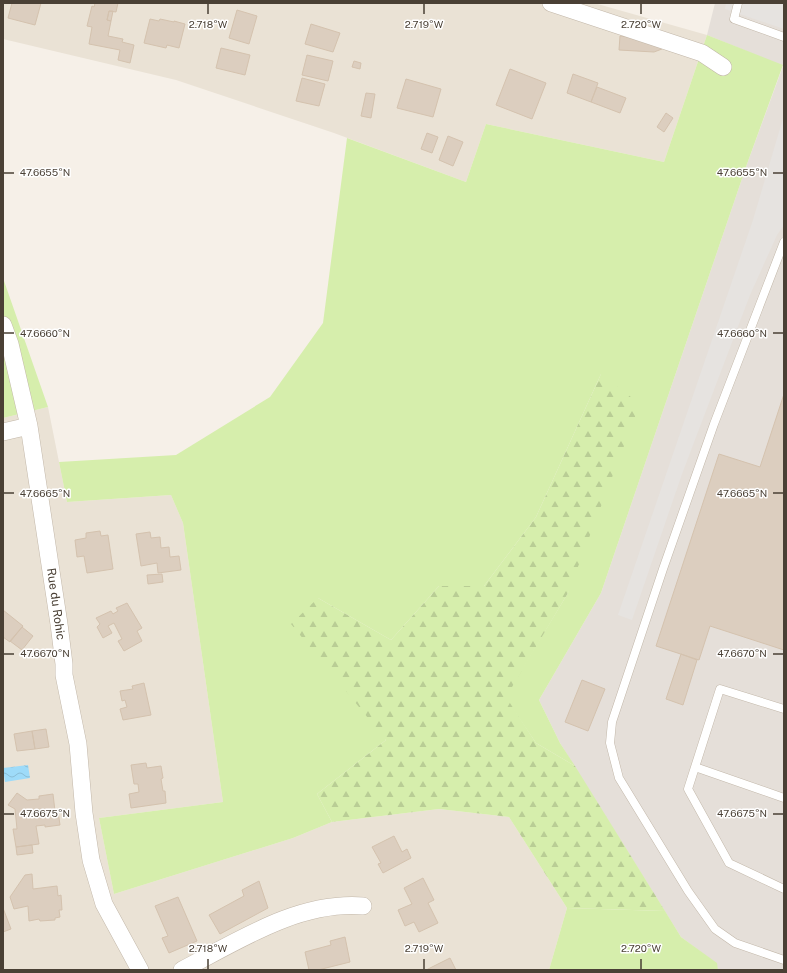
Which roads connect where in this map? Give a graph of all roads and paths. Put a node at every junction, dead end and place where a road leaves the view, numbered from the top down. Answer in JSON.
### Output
{"nodes":[{"id":1,"x":551,"y":3,"type":"edge"},
{"id":2,"x":738,"y":3,"type":"edge"},
{"id":3,"x":784,"y":37,"type":"edge"},
{"id":4,"x":724,"y":67,"type":"dead end"},
{"id":5,"x":784,"y":242,"type":"edge"},
{"id":6,"x":3,"y":325,"type":"edge"},
{"id":7,"x":30,"y":426,"type":"junction"},
{"id":8,"x":3,"y":432,"type":"edge"},
{"id":9,"x":784,"y":709,"type":"edge"},
{"id":10,"x":695,"y":767,"type":"junction"},
{"id":11,"x":784,"y":798,"type":"edge"},
{"id":12,"x":784,"y":888,"type":"edge"},
{"id":13,"x":363,"y":906,"type":"dead end"},
{"id":14,"x":784,"y":960,"type":"edge"},
{"id":15,"x":140,"y":970,"type":"edge"},
{"id":16,"x":182,"y":970,"type":"edge"}],
"edges":[{"from":1,"to":4,"type":"street"},
{"from":2,"to":3,"type":"lane"},
{"from":5,"to":14,"type":"lane"},
{"from":6,"to":7,"type":"street","name":"Rue du Rohic"},
{"from":7,"to":8,"type":"street"},
{"from":7,"to":15,"type":"street","name":"Rue du Rohic"},
{"from":9,"to":10,"type":"lane"},
{"from":10,"to":11,"type":"lane"},
{"from":10,"to":12,"type":"lane"},
{"from":13,"to":16,"type":"street"}]}
